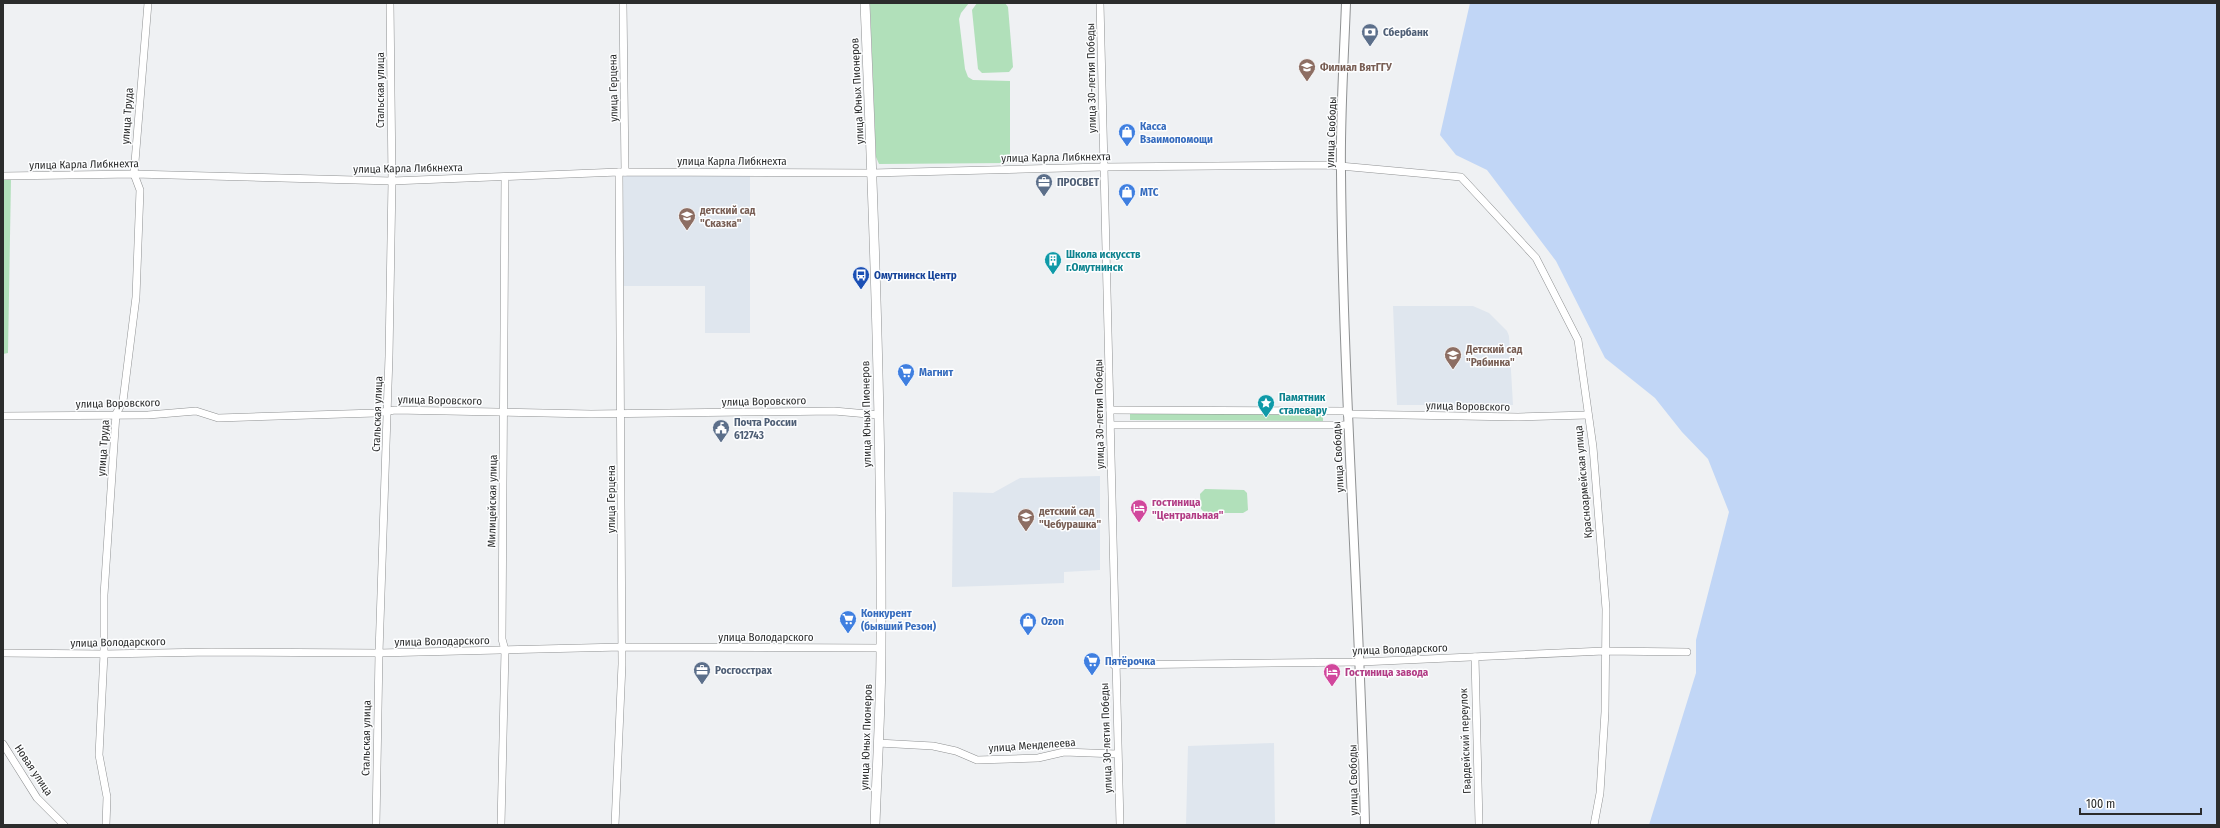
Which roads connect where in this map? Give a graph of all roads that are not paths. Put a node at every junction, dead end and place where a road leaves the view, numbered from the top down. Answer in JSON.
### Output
{"nodes":[{"id":1,"x":148,"y":3,"type":"edge"},
{"id":2,"x":390,"y":3,"type":"edge"},
{"id":3,"x":623,"y":3,"type":"edge"},
{"id":4,"x":865,"y":3,"type":"edge"},
{"id":5,"x":1100,"y":3,"type":"edge"},
{"id":6,"x":1340,"y":3,"type":"edge"},
{"id":7,"x":1346,"y":3,"type":"edge"},
{"id":8,"x":1346,"y":16,"type":"junction"},
{"id":9,"x":1103,"y":166,"type":"junction"},
{"id":10,"x":1341,"y":166,"type":"junction"},
{"id":11,"x":622,"y":172,"type":"junction"},
{"id":12,"x":872,"y":173,"type":"junction"},
{"id":13,"x":134,"y":174,"type":"junction"},
{"id":14,"x":3,"y":176,"type":"edge"},
{"id":15,"x":505,"y":177,"type":"junction"},
{"id":16,"x":1461,"y":177,"type":"joint"},
{"id":17,"x":392,"y":181,"type":"junction"},
{"id":18,"x":1110,"y":410,"type":"junction"},
{"id":19,"x":388,"y":411,"type":"junction"},
{"id":20,"x":505,"y":412,"type":"junction"},
{"id":21,"x":1347,"y":412,"type":"junction"},
{"id":22,"x":622,"y":414,"type":"junction"},
{"id":23,"x":879,"y":415,"type":"junction"},
{"id":24,"x":1588,"y":415,"type":"junction"},
{"id":25,"x":3,"y":416,"type":"edge"},
{"id":26,"x":116,"y":416,"type":"junction"},
{"id":27,"x":1111,"y":425,"type":"junction"},
{"id":28,"x":1347,"y":425,"type":"junction"},
{"id":29,"x":622,"y":647,"type":"junction"},
{"id":30,"x":881,"y":648,"type":"junction"},
{"id":31,"x":505,"y":650,"type":"junction"},
{"id":32,"x":1604,"y":651,"type":"junction"},
{"id":33,"x":1687,"y":652,"type":"dead end"},
{"id":34,"x":3,"y":653,"type":"edge"},
{"id":35,"x":379,"y":653,"type":"junction"},
{"id":36,"x":104,"y":654,"type":"junction"},
{"id":37,"x":1475,"y":657,"type":"junction"},
{"id":38,"x":1361,"y":662,"type":"junction"},
{"id":39,"x":1114,"y":665,"type":"junction"},
{"id":40,"x":878,"y":743,"type":"junction"},
{"id":41,"x":3,"y":744,"type":"edge"},
{"id":42,"x":1117,"y":754,"type":"junction"},
{"id":43,"x":1479,"y":824,"type":"dead end"},
{"id":44,"x":64,"y":825,"type":"edge"},
{"id":45,"x":106,"y":825,"type":"edge"},
{"id":46,"x":376,"y":825,"type":"edge"},
{"id":47,"x":501,"y":825,"type":"edge"},
{"id":48,"x":616,"y":825,"type":"edge"},
{"id":49,"x":875,"y":825,"type":"edge"},
{"id":50,"x":1120,"y":825,"type":"edge"},
{"id":51,"x":1365,"y":825,"type":"edge"},
{"id":52,"x":1594,"y":825,"type":"edge"}],
"edges":[{"from":1,"to":13,"type":"street","name":"улица Труда"},
{"from":2,"to":17,"type":"street","name":"Стальская улица"},
{"from":3,"to":11,"type":"street","name":"улица Герцена"},
{"from":4,"to":12,"type":"main road","name":"улица Юных Пионеров"},
{"from":5,"to":9,"type":"street","name":"улица 30-летия Победы"},
{"from":6,"to":8,"type":"street","name":"улица Свободы"},
{"from":7,"to":8,"type":"street","name":"улица Свободы"},
{"from":8,"to":10,"type":"street","name":"улица Свободы"},
{"from":9,"to":10,"type":"street","name":"улица Карла Либкнехта"},
{"from":9,"to":12,"type":"street","name":"улица Карла Либкнехта"},
{"from":9,"to":18,"type":"street","name":"улица 30-летия Победы"},
{"from":10,"to":16,"type":"street","name":"улица Карла Либкнехта"},
{"from":10,"to":21,"type":"street","name":"улица Свободы"},
{"from":11,"to":12,"type":"street","name":"улица Карла Либкнехта"},
{"from":11,"to":15,"type":"street","name":"улица Карла Либкнехта"},
{"from":11,"to":22,"type":"street","name":"улица Герцена"},
{"from":12,"to":23,"type":"main road","name":"улица Юных Пионеров"},
{"from":13,"to":14,"type":"street","name":"улица Карла Либкнехта"},
{"from":13,"to":17,"type":"street","name":"улица Карла Либкнехта"},
{"from":13,"to":26,"type":"street","name":"улица Труда"},
{"from":15,"to":17,"type":"street","name":"улица Карла Либкнехта"},
{"from":15,"to":20,"type":"street","name":"Милицейская улица"},
{"from":16,"to":24,"type":"street","name":"Красноармейская улица"},
{"from":17,"to":19,"type":"street","name":"Стальская улица"},
{"from":18,"to":21,"type":"street","name":"улица Воровского"},
{"from":18,"to":27,"type":"street","name":"улица 30-летия Победы"},
{"from":19,"to":20,"type":"street","name":"улица Воровского"},
{"from":19,"to":26,"type":"street","name":"улица Воровского"},
{"from":19,"to":35,"type":"street","name":"Стальская улица"},
{"from":20,"to":22,"type":"street","name":"улица Воровского"},
{"from":20,"to":31,"type":"street","name":"Милицейская улица"},
{"from":21,"to":24,"type":"street","name":"улица Воровского"},
{"from":21,"to":28,"type":"street","name":"улица Свободы"},
{"from":22,"to":23,"type":"street","name":"улица Воровского"},
{"from":22,"to":29,"type":"street","name":"улица Герцена"},
{"from":23,"to":30,"type":"main road","name":"улица Юных Пионеров"},
{"from":24,"to":32,"type":"street","name":"Красноармейская улица"},
{"from":25,"to":26,"type":"street","name":"улица Воровского"},
{"from":26,"to":36,"type":"street","name":"улица Труда"},
{"from":27,"to":28,"type":"street"},
{"from":27,"to":39,"type":"street","name":"улица 30-летия Победы"},
{"from":28,"to":38,"type":"street","name":"улица Свободы"},
{"from":29,"to":30,"type":"street","name":"улица Володарского"},
{"from":29,"to":31,"type":"street","name":"улица Володарского"},
{"from":29,"to":48,"type":"street","name":"улица Герцена"},
{"from":30,"to":40,"type":"main road","name":"улица Юных Пионеров"},
{"from":31,"to":35,"type":"street","name":"улица Володарского"},
{"from":31,"to":47,"type":"street","name":"Милицейская улица"},
{"from":32,"to":33,"type":"street","name":"улица Володарского"},
{"from":32,"to":37,"type":"street","name":"улица Володарского"},
{"from":32,"to":52,"type":"street","name":"Красноармейская улица"},
{"from":34,"to":36,"type":"street","name":"улица Володарского"},
{"from":35,"to":36,"type":"street","name":"улица Володарского"},
{"from":35,"to":46,"type":"street","name":"Стальская улица"},
{"from":36,"to":45,"type":"street","name":"улица Труда"},
{"from":37,"to":38,"type":"street","name":"улица Володарского"},
{"from":37,"to":43,"type":"street","name":"Гвардейский переулок"},
{"from":38,"to":39,"type":"street","name":"улица Володарского"},
{"from":38,"to":51,"type":"street","name":"улица Свободы"},
{"from":39,"to":42,"type":"street","name":"улица 30-летия Победы"},
{"from":40,"to":42,"type":"street","name":"улица Менделеева"},
{"from":40,"to":49,"type":"main road","name":"улица Юных Пионеров"},
{"from":41,"to":44,"type":"street","name":"Новая улица"},
{"from":42,"to":50,"type":"street","name":"улица 30-летия Победы"}]}
